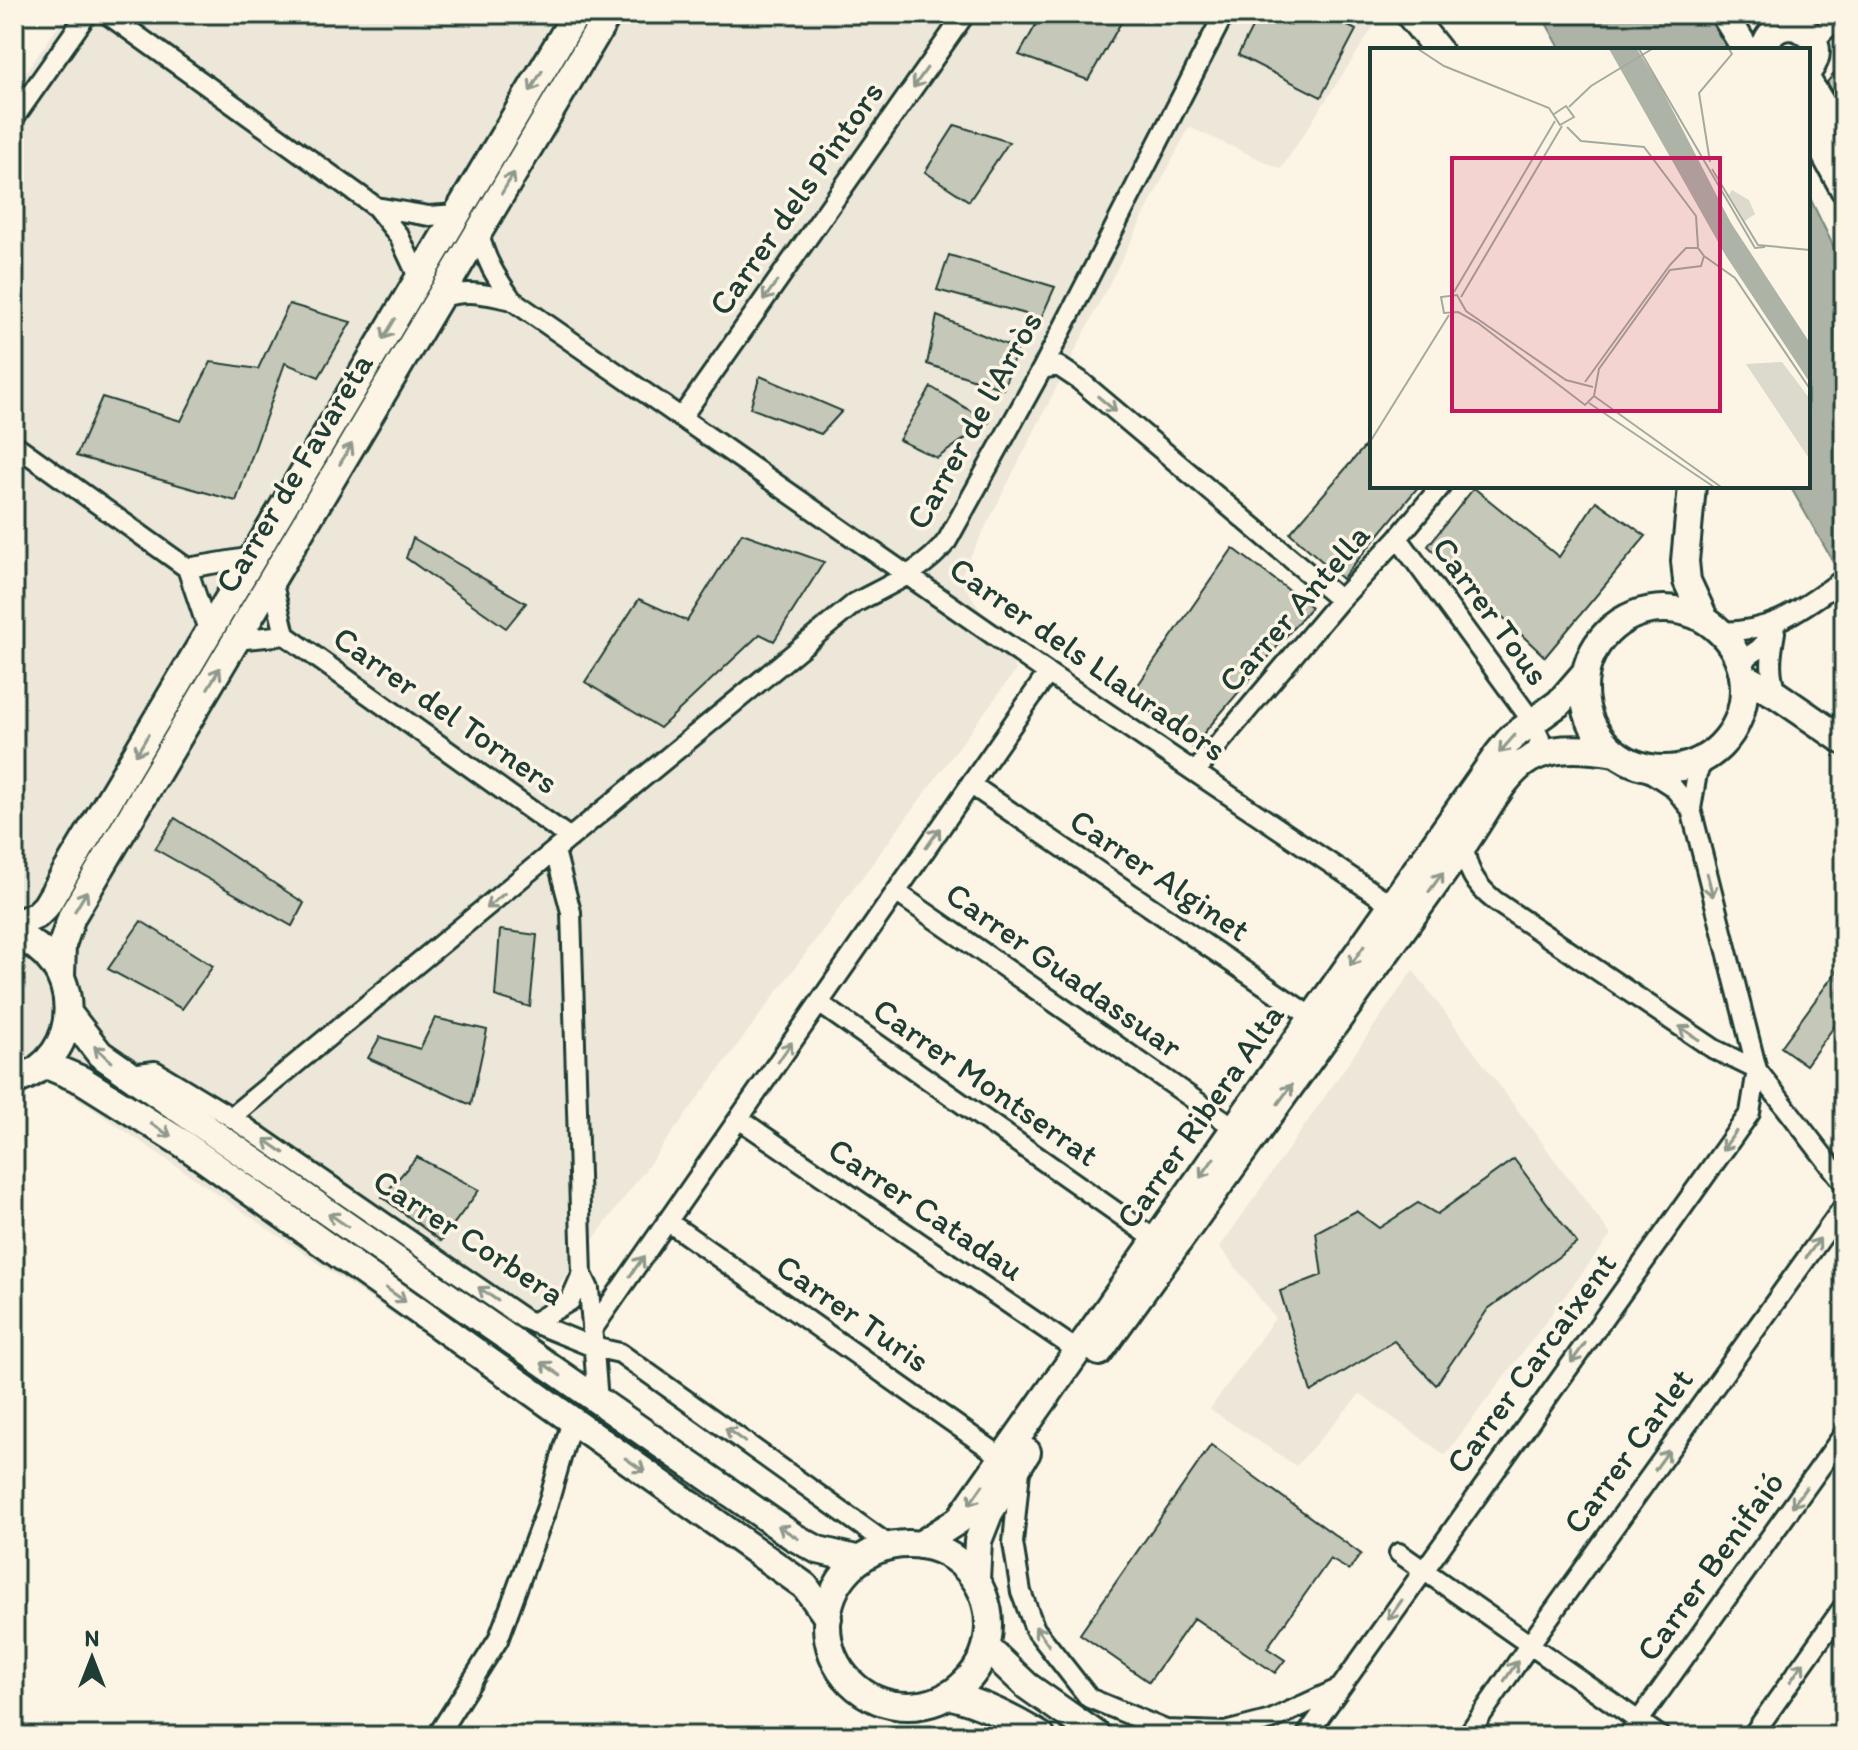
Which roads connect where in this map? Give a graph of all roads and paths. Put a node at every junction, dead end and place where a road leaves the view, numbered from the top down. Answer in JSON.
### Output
{"nodes":[{"id":1,"x":87,"y":14,"type":"edge"},
{"id":2,"x":107,"y":14,"type":"edge"},
{"id":3,"x":576,"y":14,"type":"edge"},
{"id":4,"x":608,"y":14,"type":"edge"},
{"id":5,"x":965,"y":14,"type":"edge"},
{"id":6,"x":1224,"y":14,"type":"edge"},
{"id":7,"x":1409,"y":14,"type":"edge"},
{"id":8,"x":1724,"y":14,"type":"edge"},
{"id":9,"x":1842,"y":14,"type":"edge"},
{"id":10,"x":1785,"y":20,"type":"edge"},
{"id":11,"x":1814,"y":41,"type":"junction"},
{"id":12,"x":1436,"y":48,"type":"edge"},
{"id":13,"x":1745,"y":48,"type":"edge"},
{"id":14,"x":1765,"y":48,"type":"edge"},
{"id":15,"x":1810,"y":67,"type":"edge"},
{"id":16,"x":1810,"y":85,"type":"edge"},
{"id":17,"x":14,"y":118,"type":"edge"},
{"id":18,"x":1810,"y":127,"type":"edge"},
{"id":19,"x":1844,"y":141,"type":"edge"},
{"id":20,"x":1844,"y":189,"type":"edge"},
{"id":21,"x":376,"y":207,"type":"junction"},
{"id":22,"x":457,"y":214,"type":"junction"},
{"id":23,"x":479,"y":231,"type":"junction"},
{"id":24,"x":419,"y":279,"type":"junction"},
{"id":25,"x":440,"y":298,"type":"junction"},
{"id":26,"x":512,"y":300,"type":"junction"},
{"id":27,"x":1042,"y":369,"type":"junction"},
{"id":28,"x":681,"y":418,"type":"junction"},
{"id":29,"x":14,"y":444,"type":"edge"},
{"id":30,"x":1439,"y":488,"type":"edge"},
{"id":31,"x":1692,"y":488,"type":"edge"},
{"id":32,"x":1398,"y":538,"type":"junction"},
{"id":33,"x":253,"y":557,"type":"junction"},
{"id":34,"x":1685,"y":561,"type":"junction"},
{"id":35,"x":187,"y":568,"type":"junction"},
{"id":36,"x":908,"y":574,"type":"junction"},
{"id":37,"x":1844,"y":579,"type":"edge"},
{"id":38,"x":272,"y":580,"type":"junction"},
{"id":39,"x":1340,"y":600,"type":"junction"},
{"id":40,"x":1642,"y":612,"type":"junction"},
{"id":41,"x":1780,"y":625,"type":"junction"},
{"id":42,"x":1713,"y":626,"type":"junction"},
{"id":43,"x":209,"y":633,"type":"junction"},
{"id":44,"x":285,"y":635,"type":"junction"},
{"id":45,"x":236,"y":640,"type":"junction"},
{"id":46,"x":1741,"y":669,"type":"junction"},
{"id":47,"x":1048,"y":673,"type":"junction"},
{"id":48,"x":1585,"y":673,"type":"junction"},
{"id":49,"x":1777,"y":695,"type":"junction"},
{"id":50,"x":1811,"y":719,"type":"junction"},
{"id":51,"x":1532,"y":721,"type":"junction"},
{"id":52,"x":1735,"y":727,"type":"junction"},
{"id":53,"x":1844,"y":741,"type":"edge"},
{"id":54,"x":1615,"y":753,"type":"junction"},
{"id":55,"x":1536,"y":754,"type":"junction"},
{"id":56,"x":1705,"y":758,"type":"junction"},
{"id":57,"x":1642,"y":767,"type":"junction"},
{"id":58,"x":1195,"y":772,"type":"junction"},
{"id":59,"x":970,"y":784,"type":"junction"},
{"id":60,"x":1691,"y":809,"type":"junction"},
{"id":61,"x":570,"y":838,"type":"junction"},
{"id":62,"x":1464,"y":844,"type":"junction"},
{"id":63,"x":555,"y":851,"type":"junction"},
{"id":64,"x":896,"y":892,"type":"junction"},
{"id":65,"x":1392,"y":905,"type":"junction"},
{"id":66,"x":14,"y":925,"type":"edge"},
{"id":67,"x":14,"y":935,"type":"edge"},
{"id":68,"x":61,"y":975,"type":"junction"},
{"id":69,"x":819,"y":1003,"type":"junction"},
{"id":70,"x":68,"y":1013,"type":"junction"},
{"id":71,"x":1313,"y":1018,"type":"junction"},
{"id":72,"x":44,"y":1064,"type":"junction"},
{"id":73,"x":1757,"y":1070,"type":"junction"},
{"id":74,"x":130,"y":1074,"type":"junction"},
{"id":75,"x":14,"y":1081,"type":"edge"},
{"id":76,"x":231,"y":1117,"type":"junction"},
{"id":77,"x":739,"y":1119,"type":"junction"},
{"id":78,"x":1235,"y":1128,"type":"junction"},
{"id":79,"x":1844,"y":1183,"type":"edge"},
{"id":80,"x":1844,"y":1206,"type":"edge"},
{"id":81,"x":667,"y":1221,"type":"junction"},
{"id":82,"x":1156,"y":1240,"type":"junction"},
{"id":83,"x":582,"y":1274,"type":"junction"},
{"id":84,"x":533,"y":1323,"type":"junction"},
{"id":85,"x":593,"y":1339,"type":"junction"},
{"id":86,"x":1078,"y":1351,"type":"junction"},
{"id":87,"x":598,"y":1401,"type":"junction"},
{"id":88,"x":572,"y":1420,"type":"junction"},
{"id":89,"x":1844,"y":1434,"type":"edge"},
{"id":90,"x":1012,"y":1460,"type":"junction"},
{"id":91,"x":920,"y":1545,"type":"junction"},
{"id":92,"x":890,"y":1546,"type":"junction"},
{"id":93,"x":1399,"y":1553,"type":"dead end"},
{"id":94,"x":860,"y":1560,"type":"junction"},
{"id":95,"x":1423,"y":1569,"type":"junction"},
{"id":96,"x":976,"y":1580,"type":"junction"},
{"id":97,"x":1844,"y":1606,"type":"edge"},
{"id":98,"x":828,"y":1618,"type":"junction"},
{"id":99,"x":1530,"y":1644,"type":"junction"},
{"id":100,"x":986,"y":1647,"type":"junction"},
{"id":101,"x":1340,"y":1687,"type":"junction"},
{"id":102,"x":948,"y":1695,"type":"junction"},
{"id":103,"x":1633,"y":1728,"type":"edge"},
{"id":104,"x":437,"y":1736,"type":"edge"},
{"id":105,"x":1041,"y":1736,"type":"edge"},
{"id":106,"x":1098,"y":1736,"type":"edge"},
{"id":107,"x":1306,"y":1736,"type":"edge"},
{"id":108,"x":1467,"y":1736,"type":"edge"},
{"id":109,"x":1660,"y":1736,"type":"edge"},
{"id":110,"x":1752,"y":1736,"type":"edge"}],
"edges":[{"from":1,"to":17,"type":"street"},
{"from":2,"to":21,"type":"street"},
{"from":3,"to":22,"type":"street","name":"Carrer de Favareta","one_way":true},
{"from":23,"to":4,"type":"street","name":"Carrer de Favareta","one_way":true},
{"from":5,"to":28,"type":"street","name":"Carrer dels Pintors","one_way":true},
{"from":6,"to":27,"type":"street","name":"Carrer de l'Arròs"},
{"from":7,"to":12,"type":"street"},
{"from":8,"to":13,"type":"street"},
{"from":9,"to":11,"type":"street"},
{"from":10,"to":11,"type":"street"},
{"from":10,"to":14,"type":"street"},
{"from":11,"to":15,"type":"street"},
{"from":16,"to":19,"type":"street"},
{"from":18,"to":20,"type":"street"},
{"from":21,"to":22,"type":"street"},
{"from":21,"to":24,"type":"street"},
{"from":22,"to":24,"type":"street","name":"Carrer de Favareta"},
{"from":23,"to":25,"type":"street","name":"Carrer de Favareta"},
{"from":23,"to":26,"type":"street","name":"Carrer dels Llauradors"},
{"from":24,"to":33,"type":"street","name":"Carrer de Favareta","one_way":true},
{"from":25,"to":26,"type":"street","name":"Carrer dels Llauradors"},
{"from":38,"to":25,"type":"street","name":"Carrer de Favareta","one_way":true},
{"from":26,"to":28,"type":"street","name":"Carrer dels Llauradors"},
{"from":27,"to":36,"type":"street","name":"Carrer de l'Arròs"},
{"from":27,"to":39,"type":"street","one_way":true},
{"from":28,"to":36,"type":"street","name":"Carrer dels Llauradors"},
{"from":29,"to":35,"type":"street"},
{"from":30,"to":32,"type":"street","name":"Carrer Antella"},
{"from":31,"to":34,"type":"street"},
{"from":32,"to":39,"type":"street","name":"Carrer Antella"},
{"from":32,"to":51,"type":"street","name":"Carrer Tous"},
{"from":33,"to":35,"type":"street"},
{"from":33,"to":43,"type":"street","name":"Carrer de Favareta"},
{"from":34,"to":40,"type":"street"},
{"from":34,"to":42,"type":"street"},
{"from":35,"to":43,"type":"street"},
{"from":36,"to":47,"type":"street","name":"Carrer dels Llauradors"},
{"from":36,"to":61,"type":"street","name":"Carrer de l'Arròs"},
{"from":37,"to":41,"type":"street"},
{"from":38,"to":44,"type":"street"},
{"from":38,"to":45,"type":"street","name":"Carrer de Favareta"},
{"from":39,"to":58,"type":"street","name":"Carrer Antella"},
{"from":40,"to":42,"type":"street"},
{"from":40,"to":48,"type":"street"},
{"from":41,"to":42,"type":"street"},
{"from":41,"to":46,"type":"street"},
{"from":41,"to":49,"type":"street"},
{"from":42,"to":46,"type":"street"},
{"from":43,"to":66,"type":"street","name":"Carrer de Favareta","one_way":true},
{"from":44,"to":45,"type":"street"},
{"from":44,"to":61,"type":"street","name":"Carrer del Torners"},
{"from":68,"to":45,"type":"street","name":"Carrer de Favareta","one_way":true},
{"from":46,"to":49,"type":"street"},
{"from":46,"to":52,"type":"street"},
{"from":47,"to":58,"type":"street","name":"Carrer dels Llauradors"},
{"from":47,"to":59,"type":"street"},
{"from":48,"to":51,"type":"street","name":"Carrer Ribera Alta"},
{"from":48,"to":54,"type":"street"},
{"from":49,"to":50,"type":"street"},
{"from":50,"to":52,"type":"street"},
{"from":50,"to":53,"type":"street"},
{"from":51,"to":55,"type":"street"},
{"from":51,"to":65,"type":"street","name":"Carrer Ribera Alta","one_way":true},
{"from":52,"to":56,"type":"street"},
{"from":54,"to":55,"type":"street"},
{"from":54,"to":57,"type":"street"},
{"from":55,"to":62,"type":"street","name":"Carrer Ribera Alta"},
{"from":56,"to":57,"type":"street"},
{"from":56,"to":60,"type":"street"},
{"from":57,"to":60,"type":"street"},
{"from":58,"to":65,"type":"street","name":"Carrer dels Llauradors"},
{"from":64,"to":59,"type":"street","one_way":true},
{"from":59,"to":71,"type":"street","name":"Carrer Alginet"},
{"from":60,"to":73,"type":"street","one_way":true},
{"from":61,"to":63,"type":"street","name":"Carrer de l'Arròs"},
{"from":73,"to":62,"type":"street","one_way":true},
{"from":90,"to":62,"type":"street","name":"Carrer Ribera Alta","one_way":true},
{"from":63,"to":76,"type":"street","name":"Carrer de l'Arròs","one_way":true},
{"from":63,"to":83,"type":"street"},
{"from":64,"to":69,"type":"street"},
{"from":64,"to":78,"type":"street","name":"Carrer Guadassuar"},
{"from":65,"to":71,"type":"street","name":"Carrer Ribera Alta","one_way":true},
{"from":67,"to":68,"type":"street"},
{"from":68,"to":70,"type":"street"},
{"from":77,"to":69,"type":"street","one_way":true},
{"from":69,"to":82,"type":"street","name":"Carrer Montserrat"},
{"from":70,"to":72,"type":"street"},
{"from":74,"to":70,"type":"street","one_way":true},
{"from":71,"to":78,"type":"street","name":"Carrer Ribera Alta"},
{"from":72,"to":75,"type":"street"},
{"from":72,"to":88,"type":"street","one_way":true},
{"from":73,"to":79,"type":"street"},
{"from":73,"to":95,"type":"street","name":"Carrer Carcaixent","one_way":true},
{"from":74,"to":76,"type":"street","name":"Carrer Corbera"},
{"from":87,"to":74,"type":"street","one_way":true},
{"from":84,"to":76,"type":"street","name":"Carrer Corbera","one_way":true},
{"from":77,"to":81,"type":"street"},
{"from":77,"to":86,"type":"street","name":"Carrer Catadau"},
{"from":78,"to":82,"type":"street","name":"Carrer Ribera Alta","one_way":true},
{"from":99,"to":80,"type":"street","name":"Carrer Carlet","one_way":true},
{"from":85,"to":81,"type":"street","one_way":true},
{"from":81,"to":90,"type":"street","name":"Carrer Turis"},
{"from":82,"to":86,"type":"street","name":"Carrer Ribera Alta"},
{"from":83,"to":84,"type":"street"},
{"from":83,"to":85,"type":"street"},
{"from":84,"to":85,"type":"street","name":"Carrer Corbera"},
{"from":85,"to":87,"type":"street"},
{"from":92,"to":85,"type":"street","name":"Carrer Corbera","one_way":true},
{"from":86,"to":90,"type":"street","name":"Carrer Ribera Alta"},
{"from":94,"to":87,"type":"street","one_way":true},
{"from":88,"to":98,"type":"street","one_way":true},
{"from":88,"to":104,"type":"street"},
{"from":89,"to":103,"type":"street","name":"Carrer Benifaió","one_way":true},
{"from":90,"to":91,"type":"street","name":"Carrer Ribera Alta","one_way":true},
{"from":90,"to":96,"type":"street","name":"Carrer Ribera Alta"},
{"from":101,"to":90,"type":"street","name":"Carrer Carcaixent","one_way":true},
{"from":91,"to":92,"type":"street"},
{"from":91,"to":96,"type":"street"},
{"from":92,"to":94,"type":"street"},
{"from":93,"to":95,"type":"street"},
{"from":94,"to":98,"type":"street"},
{"from":95,"to":99,"type":"street"},
{"from":95,"to":101,"type":"street","name":"Carrer Carcaixent","one_way":true},
{"from":96,"to":100,"type":"street"},
{"from":110,"to":97,"type":"street","one_way":true},
{"from":98,"to":102,"type":"street"},
{"from":99,"to":103,"type":"street"},
{"from":108,"to":99,"type":"street","name":"Carrer Carlet","one_way":true},
{"from":100,"to":102,"type":"street"},
{"from":100,"to":106,"type":"street"},
{"from":101,"to":107,"type":"street","name":"Carrer Carcaixent"},
{"from":102,"to":105,"type":"street"},
{"from":103,"to":109,"type":"street"}]}
